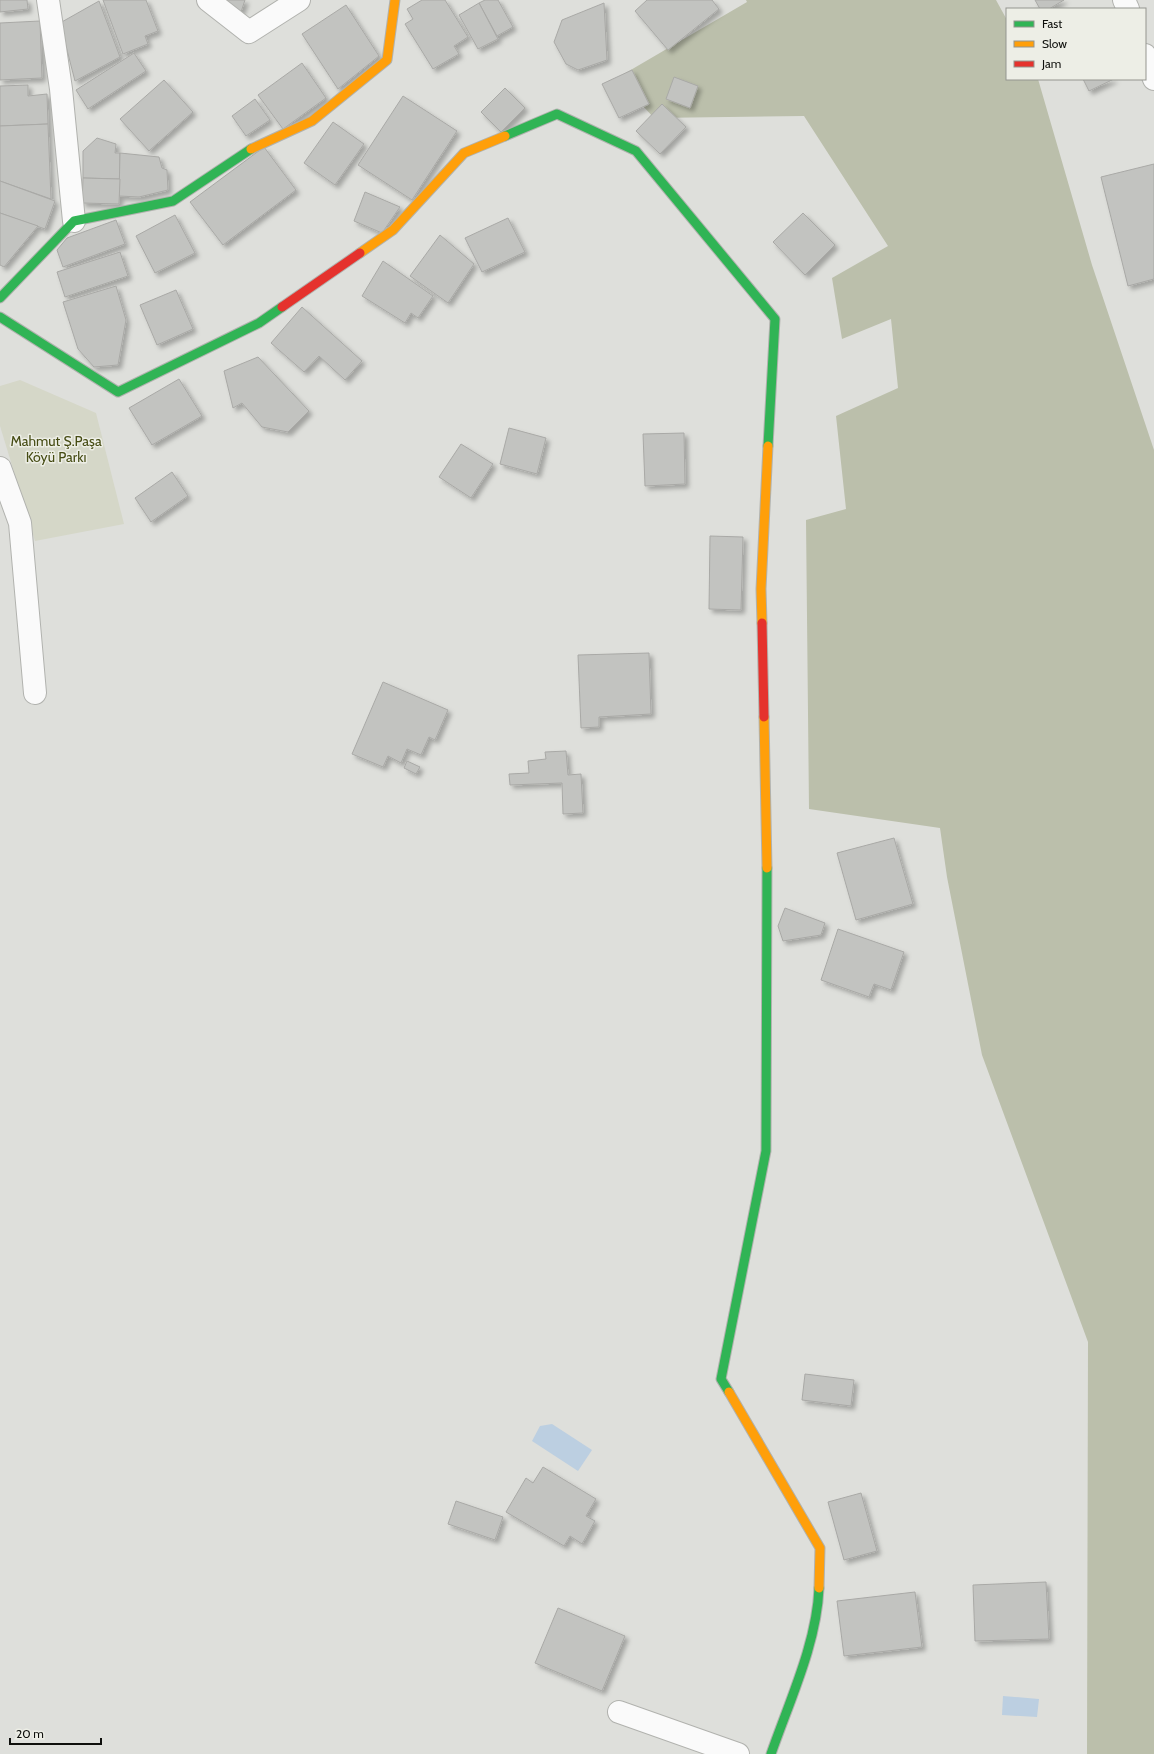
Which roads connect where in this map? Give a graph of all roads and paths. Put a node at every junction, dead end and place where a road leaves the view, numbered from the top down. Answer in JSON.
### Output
{"nodes":[{"id":1,"x":48,"y":0,"type":"edge"},
{"id":2,"x":208,"y":0,"type":"edge"},
{"id":3,"x":299,"y":0,"type":"edge"},
{"id":4,"x":395,"y":0,"type":"edge"},
{"id":5,"x":1146,"y":58,"type":"edge"},
{"id":6,"x":1154,"y":79,"type":"edge"},
{"id":7,"x":74,"y":221,"type":"junction"},
{"id":8,"x":0,"y":298,"type":"edge"},
{"id":9,"x":0,"y":316,"type":"edge"},
{"id":10,"x":0,"y":468,"type":"edge"},
{"id":11,"x":35,"y":693,"type":"dead end"},
{"id":12,"x":619,"y":1712,"type":"dead end"},
{"id":13,"x":738,"y":1754,"type":"edge"},
{"id":14,"x":771,"y":1754,"type":"edge"}],
"edges":[{"from":1,"to":7,"type":"street"},
{"from":2,"to":3,"type":"street"},
{"from":4,"to":7,"type":"street"},
{"from":5,"to":6,"type":"street"},
{"from":7,"to":8,"type":"street"},
{"from":9,"to":14,"type":"street"},
{"from":10,"to":11,"type":"street"},
{"from":12,"to":13,"type":"street"}]}
